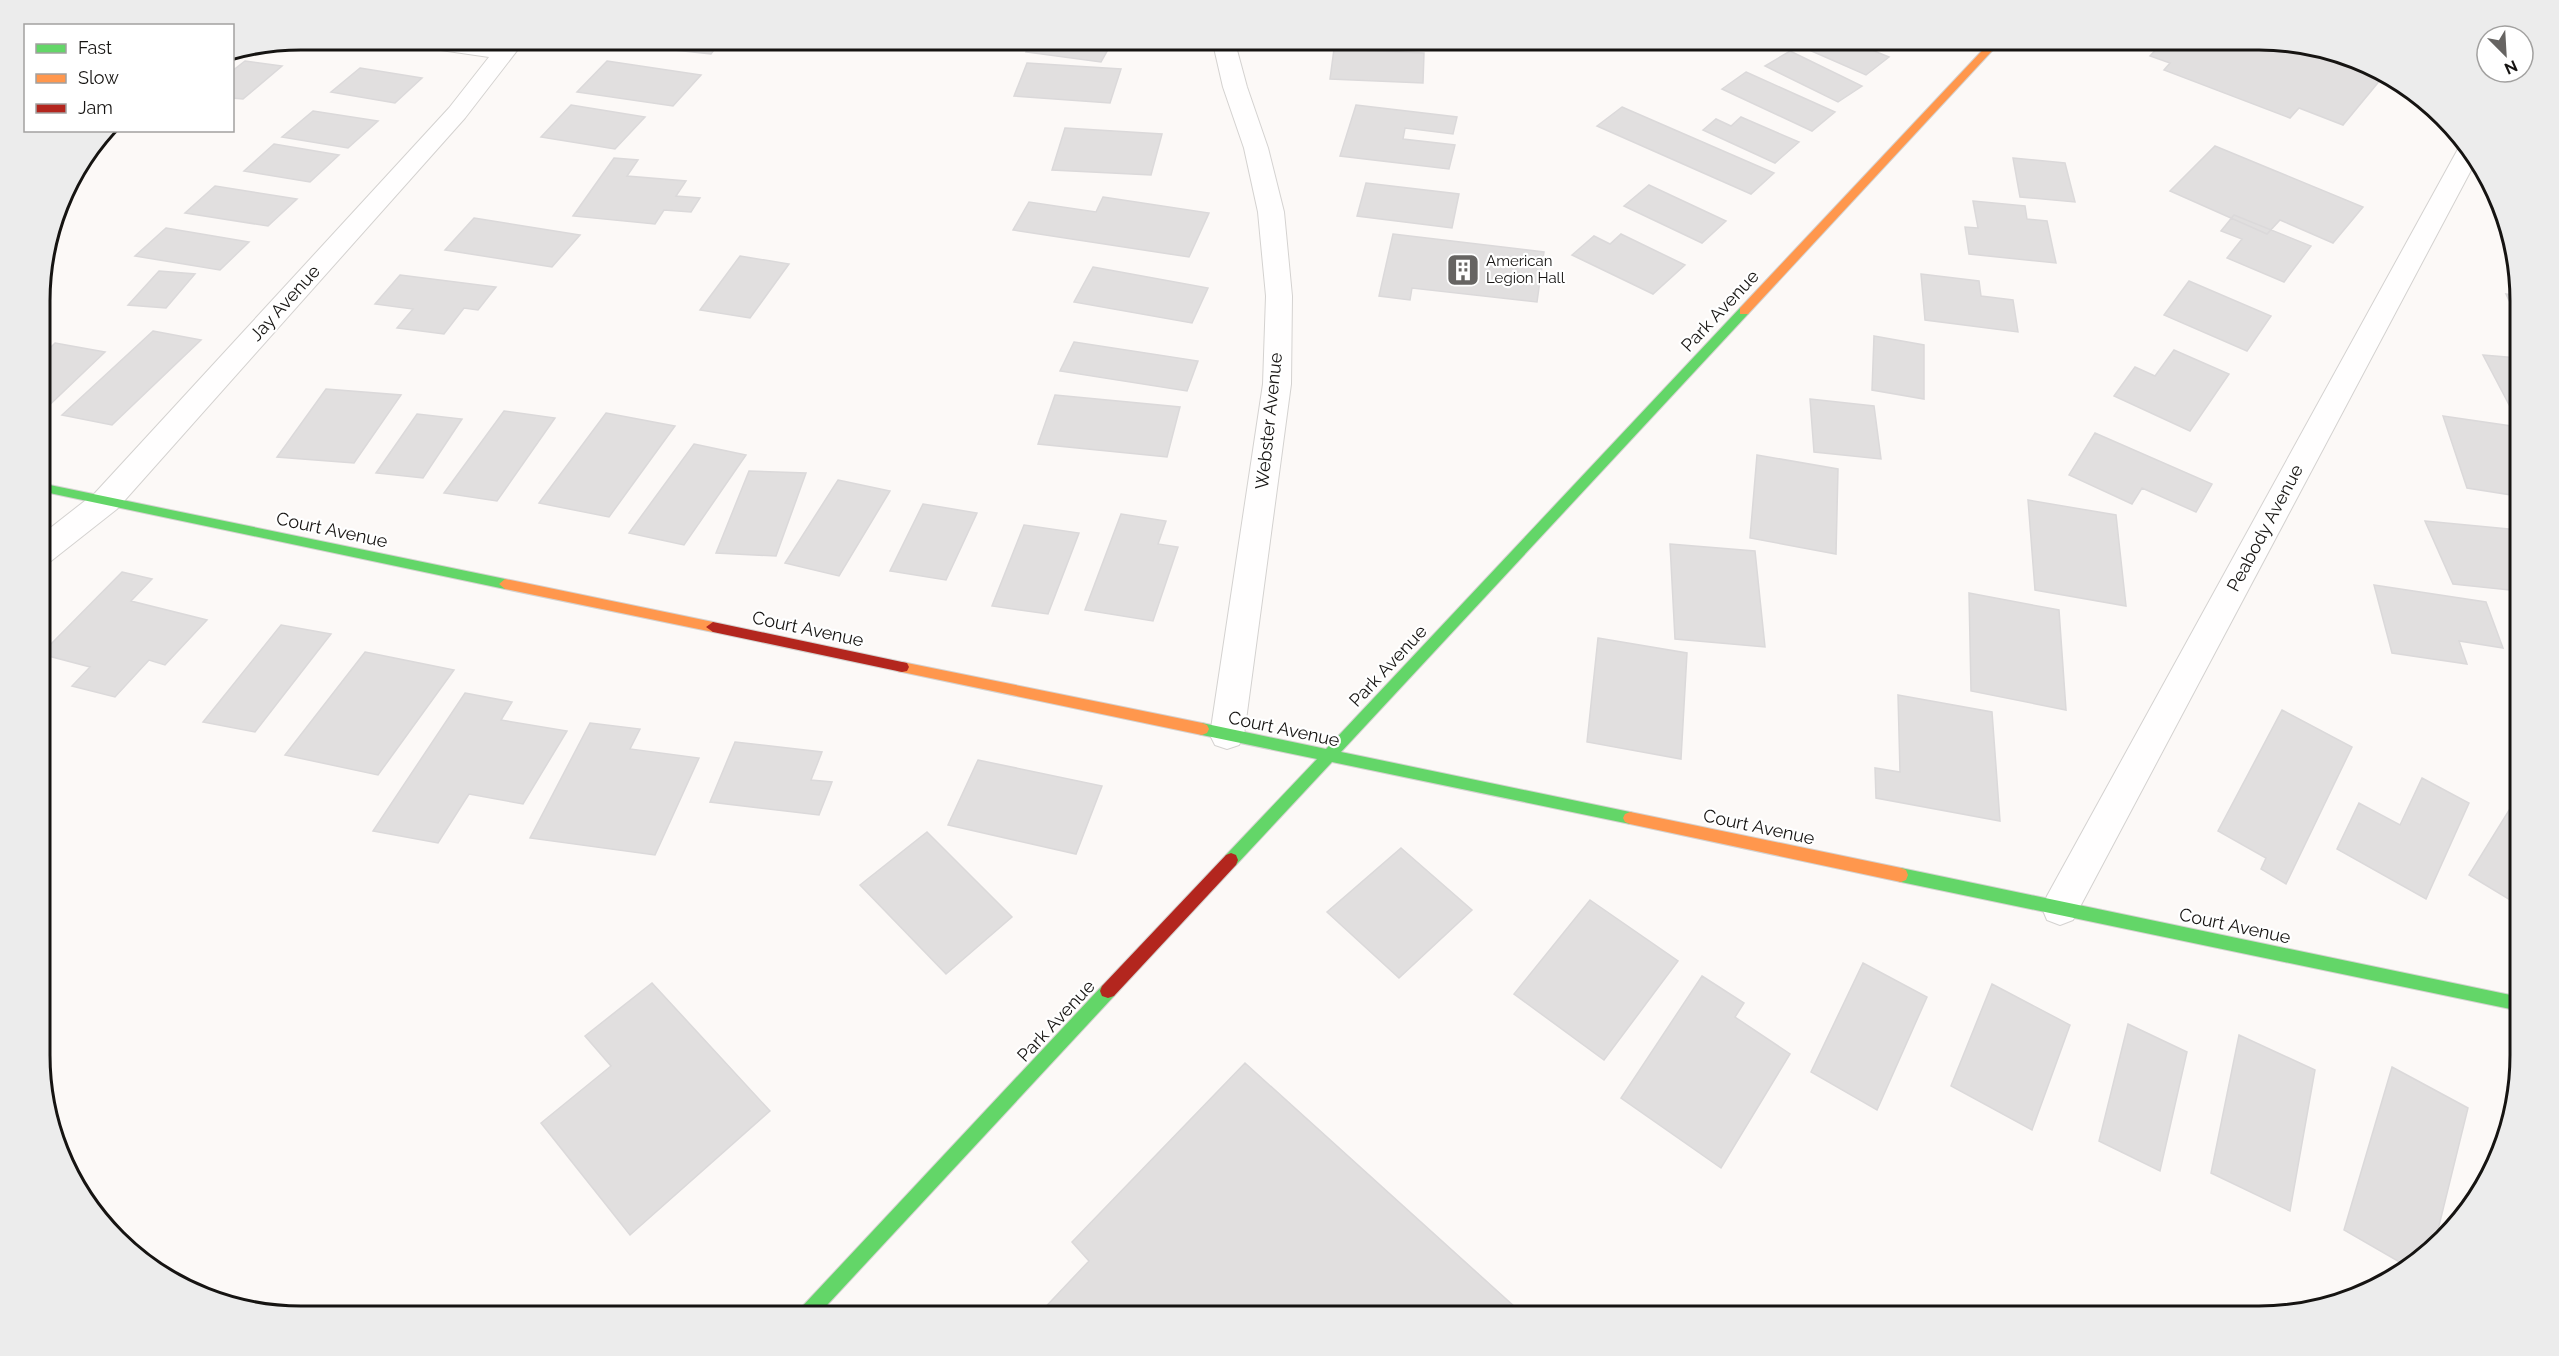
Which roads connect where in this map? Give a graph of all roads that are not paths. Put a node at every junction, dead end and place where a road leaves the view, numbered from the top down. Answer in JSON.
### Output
{"nodes":[{"id":1,"x":507,"y":50,"type":"edge"},
{"id":2,"x":1226,"y":50,"type":"edge"},
{"id":3,"x":1988,"y":50,"type":"edge"},
{"id":4,"x":2465,"y":158,"type":"edge"},
{"id":5,"x":50,"y":489,"type":"edge"},
{"id":6,"x":106,"y":501,"type":"junction"},
{"id":7,"x":50,"y":545,"type":"edge"},
{"id":8,"x":1227,"y":735,"type":"junction"},
{"id":9,"x":1328,"y":756,"type":"junction"},
{"id":10,"x":2060,"y":908,"type":"junction"},
{"id":11,"x":2510,"y":1002,"type":"edge"},
{"id":12,"x":814,"y":1306,"type":"edge"}],
"edges":[{"from":1,"to":6,"type":"street","name":"Jay Avenue"},
{"from":2,"to":8,"type":"street","name":"Webster Avenue"},
{"from":3,"to":9,"type":"street","name":"Park Avenue"},
{"from":4,"to":10,"type":"street","name":"Peabody Avenue"},
{"from":5,"to":6,"type":"street","name":"Court Avenue"},
{"from":6,"to":7,"type":"street","name":"Jay Avenue"},
{"from":6,"to":8,"type":"street","name":"Court Avenue"},
{"from":8,"to":9,"type":"street","name":"Court Avenue"},
{"from":9,"to":10,"type":"street","name":"Court Avenue"},
{"from":9,"to":12,"type":"street","name":"Park Avenue"},
{"from":10,"to":11,"type":"street","name":"Court Avenue"}]}
